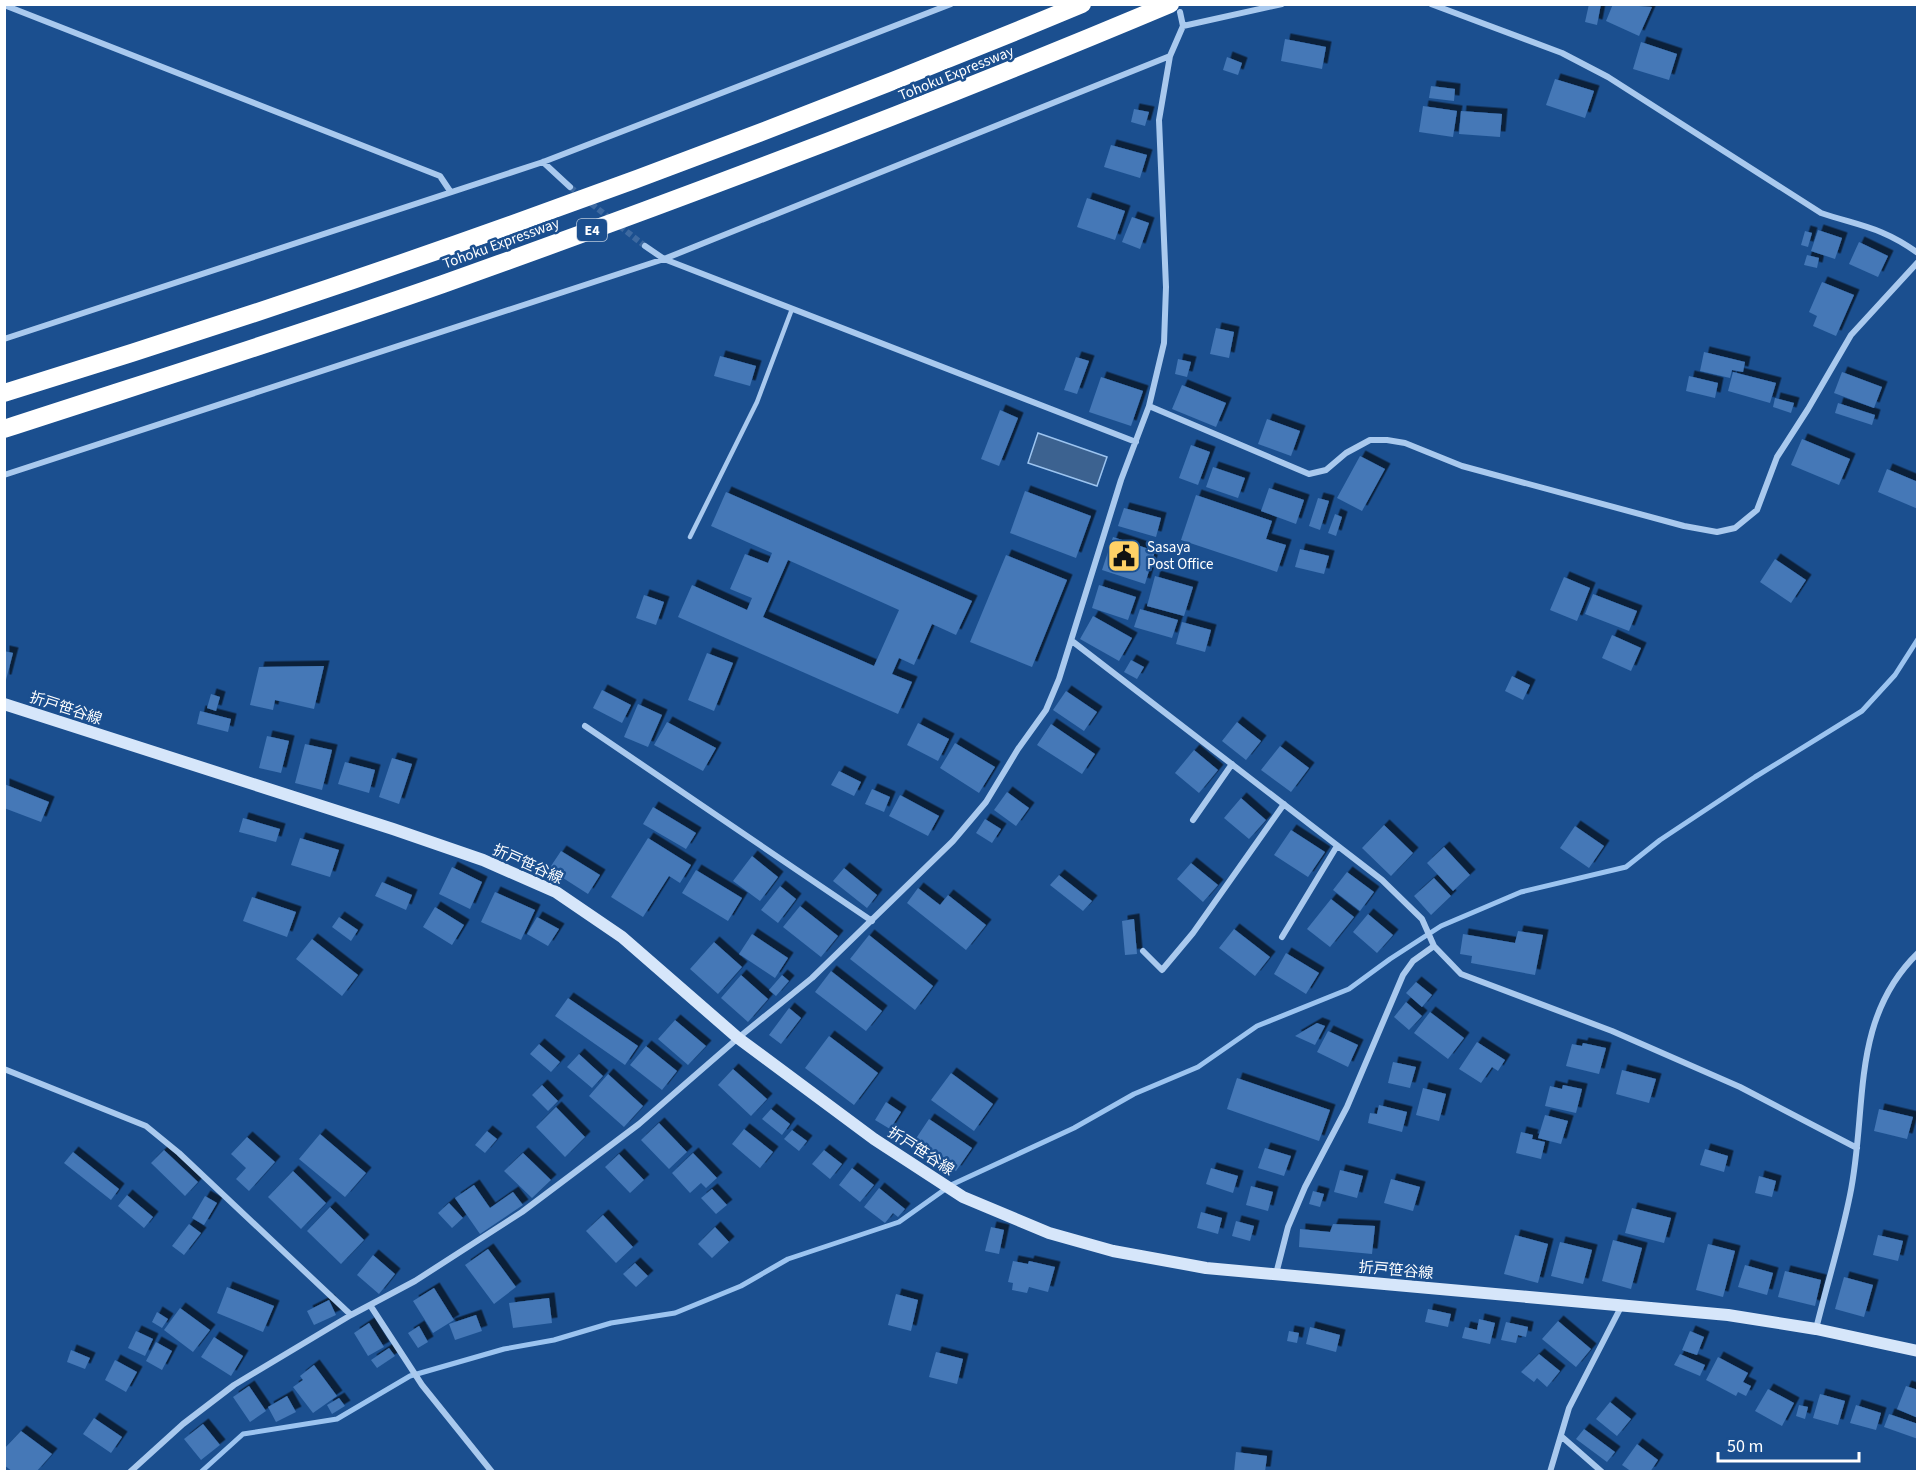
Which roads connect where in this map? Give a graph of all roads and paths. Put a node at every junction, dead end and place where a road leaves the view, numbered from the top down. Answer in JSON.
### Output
{"nodes":[{"id":1,"x":951,"y":4,"type":"edge"},
{"id":2,"x":1082,"y":4,"type":"edge"},
{"id":3,"x":1282,"y":4,"type":"edge"},
{"id":4,"x":1431,"y":4,"type":"edge"},
{"id":5,"x":4,"y":5,"type":"edge"},
{"id":6,"x":1175,"y":8,"type":"edge"},
{"id":7,"x":1183,"y":26,"type":"junction"},
{"id":8,"x":1170,"y":56,"type":"junction"},
{"id":9,"x":543,"y":162,"type":"junction"},
{"id":10,"x":570,"y":186,"type":"tunnel mouth"},
{"id":11,"x":450,"y":191,"type":"junction"},
{"id":12,"x":645,"y":246,"type":"tunnel mouth"},
{"id":13,"x":1917,"y":253,"type":"edge"},
{"id":14,"x":663,"y":259,"type":"junction"},
{"id":15,"x":1917,"y":262,"type":"edge"},
{"id":16,"x":792,"y":309,"type":"junction"},
{"id":17,"x":4,"y":339,"type":"edge"},
{"id":18,"x":4,"y":393,"type":"edge"},
{"id":19,"x":1149,"y":406,"type":"junction"},
{"id":20,"x":4,"y":429,"type":"edge"},
{"id":21,"x":1136,"y":442,"type":"junction"},
{"id":22,"x":4,"y":475,"type":"edge"},
{"id":23,"x":690,"y":537,"type":"dead end"},
{"id":24,"x":1072,"y":640,"type":"junction"},
{"id":25,"x":4,"y":704,"type":"edge"},
{"id":26,"x":585,"y":726,"type":"dead end"},
{"id":27,"x":1232,"y":764,"type":"junction"},
{"id":28,"x":1284,"y":804,"type":"junction"},
{"id":29,"x":1193,"y":820,"type":"dead end"},
{"id":30,"x":1337,"y":846,"type":"junction"},
{"id":31,"x":872,"y":921,"type":"junction"},
{"id":32,"x":1282,"y":937,"type":"dead end"},
{"id":33,"x":1434,"y":946,"type":"junction"},
{"id":34,"x":1143,"y":951,"type":"dead end"},
{"id":35,"x":1917,"y":953,"type":"edge"},
{"id":36,"x":738,"y":1038,"type":"junction"},
{"id":37,"x":4,"y":1069,"type":"edge"},
{"id":38,"x":1857,"y":1148,"type":"junction"},
{"id":39,"x":1276,"y":1274,"type":"junction"},
{"id":40,"x":370,"y":1305,"type":"junction"},
{"id":41,"x":1622,"y":1305,"type":"junction"},
{"id":42,"x":351,"y":1315,"type":"junction"},
{"id":43,"x":1816,"y":1329,"type":"junction"},
{"id":44,"x":1917,"y":1351,"type":"edge"},
{"id":45,"x":1561,"y":1436,"type":"junction"},
{"id":46,"x":130,"y":1472,"type":"edge"},
{"id":47,"x":492,"y":1472,"type":"edge"},
{"id":48,"x":1550,"y":1472,"type":"edge"},
{"id":49,"x":1602,"y":1472,"type":"edge"}],
"edges":[{"from":1,"to":9,"type":"street"},
{"from":2,"to":18,"type":"highway","name":"Tohoku Expressway","number":"E4"},
{"from":3,"to":7,"type":"street"},
{"from":4,"to":13,"type":"street"},
{"from":5,"to":11,"type":"street"},
{"from":6,"to":7,"type":"street"},
{"from":6,"to":20,"type":"highway","name":"Tohoku Expressway","number":"E4"},
{"from":7,"to":8,"type":"street"},
{"from":8,"to":14,"type":"street"},
{"from":8,"to":19,"type":"street"},
{"from":9,"to":10,"type":"street"},
{"from":9,"to":11,"type":"street"},
{"from":11,"to":17,"type":"street"},
{"from":12,"to":14,"type":"street"},
{"from":14,"to":16,"type":"street"},
{"from":14,"to":22,"type":"street"},
{"from":15,"to":19,"type":"street"},
{"from":16,"to":21,"type":"street"},
{"from":16,"to":23,"type":"lane"},
{"from":19,"to":21,"type":"street"},
{"from":21,"to":24,"type":"street"},
{"from":24,"to":27,"type":"street"},
{"from":24,"to":31,"type":"street"},
{"from":25,"to":36,"type":"main road","name":"折戸笹谷線"},
{"from":26,"to":31,"type":"street"},
{"from":27,"to":28,"type":"street"},
{"from":27,"to":29,"type":"street"},
{"from":28,"to":30,"type":"street"},
{"from":28,"to":34,"type":"street"},
{"from":30,"to":32,"type":"street"},
{"from":30,"to":33,"type":"street"},
{"from":31,"to":36,"type":"street"},
{"from":33,"to":38,"type":"street"},
{"from":33,"to":39,"type":"street"},
{"from":35,"to":38,"type":"street"},
{"from":36,"to":39,"type":"main road","name":"折戸笹谷線"},
{"from":36,"to":40,"type":"street"},
{"from":37,"to":42,"type":"street"},
{"from":38,"to":43,"type":"street"},
{"from":39,"to":41,"type":"main road","name":"折戸笹谷線"},
{"from":40,"to":42,"type":"street"},
{"from":40,"to":47,"type":"street"},
{"from":41,"to":43,"type":"main road","name":"折戸笹谷線"},
{"from":41,"to":45,"type":"street"},
{"from":42,"to":46,"type":"street"},
{"from":43,"to":44,"type":"main road","name":"折戸笹谷線"},
{"from":45,"to":48,"type":"street"},
{"from":45,"to":49,"type":"street"}]}
